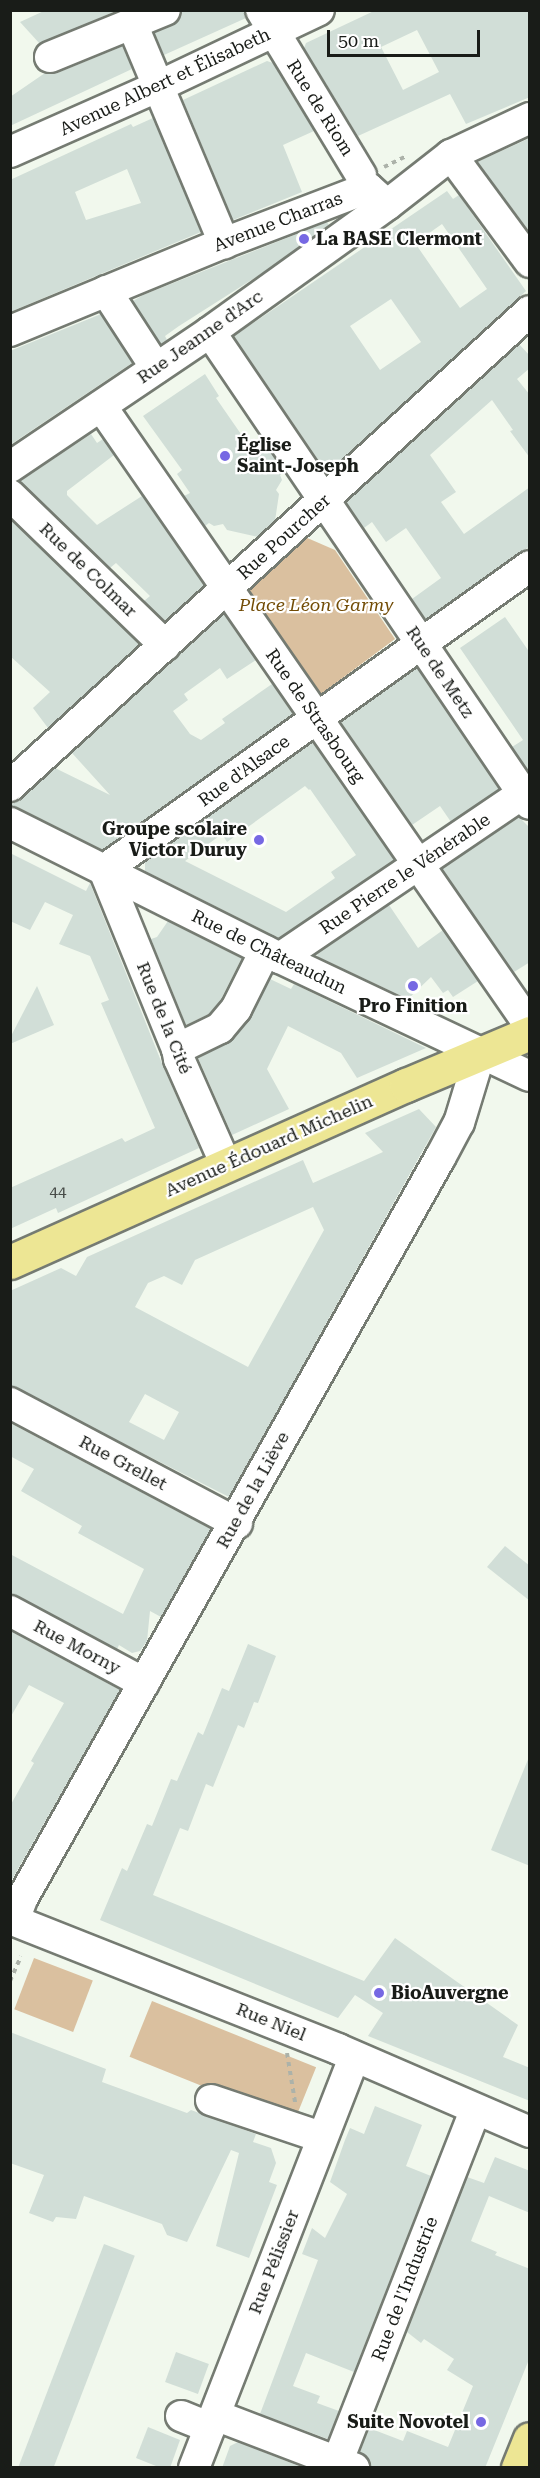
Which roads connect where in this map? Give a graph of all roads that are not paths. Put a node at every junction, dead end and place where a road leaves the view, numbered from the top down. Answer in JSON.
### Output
{"nodes":[{"id":1,"x":165,"y":10,"type":"edge"},
{"id":2,"x":319,"y":10,"type":"edge"},
{"id":3,"x":267,"y":21,"type":"edge"},
{"id":4,"x":132,"y":24,"type":"junction"},
{"id":5,"x":50,"y":57,"type":"dead end"},
{"id":6,"x":159,"y":86,"type":"junction"},
{"id":7,"x":530,"y":118,"type":"edge"},
{"id":8,"x":10,"y":152,"type":"edge"},
{"id":9,"x":451,"y":155,"type":"junction"},
{"id":10,"x":361,"y":175,"type":"dead end"},
{"id":11,"x":387,"y":205,"type":"junction"},
{"id":12,"x":224,"y":243,"type":"junction"},
{"id":13,"x":530,"y":262,"type":"edge"},
{"id":14,"x":106,"y":291,"type":"junction"},
{"id":15,"x":530,"y":311,"type":"edge"},
{"id":16,"x":10,"y":331,"type":"edge"},
{"id":17,"x":210,"y":332,"type":"junction"},
{"id":18,"x":156,"y":368,"type":"junction"},
{"id":19,"x":101,"y":406,"type":"junction"},
{"id":20,"x":10,"y":466,"type":"edge"},
{"id":21,"x":10,"y":495,"type":"edge"},
{"id":22,"x":324,"y":501,"type":"junction"},
{"id":23,"x":530,"y":566,"type":"edge"},
{"id":24,"x":226,"y":589,"type":"junction"},
{"id":25,"x":421,"y":643,"type":"junction"},
{"id":26,"x":165,"y":645,"type":"junction"},
{"id":27,"x":317,"y":718,"type":"junction"},
{"id":28,"x":10,"y":786,"type":"edge"},
{"id":29,"x":527,"y":796,"type":"edge"},
{"id":30,"x":10,"y":823,"type":"edge"},
{"id":31,"x":417,"y":864,"type":"junction"},
{"id":32,"x":104,"y":870,"type":"junction"},
{"id":33,"x":272,"y":954,"type":"junction"},
{"id":34,"x":530,"y":1026,"type":"edge"},
{"id":35,"x":530,"y":1033,"type":"edge"},
{"id":36,"x":177,"y":1049,"type":"junction"},
{"id":37,"x":480,"y":1054,"type":"junction"},
{"id":38,"x":530,"y":1076,"type":"edge"},
{"id":39,"x":226,"y":1165,"type":"junction"},
{"id":40,"x":10,"y":1262,"type":"edge"},
{"id":41,"x":10,"y":1402,"type":"edge"},
{"id":42,"x":237,"y":1523,"type":"junction"},
{"id":43,"x":10,"y":1611,"type":"edge"},
{"id":44,"x":144,"y":1683,"type":"junction"},
{"id":45,"x":12,"y":1919,"type":"edge"},
{"id":46,"x":354,"y":2057,"type":"junction"},
{"id":47,"x":211,"y":2100,"type":"dead end"},
{"id":48,"x":475,"y":2110,"type":"junction"},
{"id":49,"x":530,"y":2132,"type":"edge"},
{"id":50,"x":310,"y":2133,"type":"junction"},
{"id":51,"x":181,"y":2416,"type":"dead end"},
{"id":52,"x":213,"y":2422,"type":"junction"},
{"id":53,"x":530,"y":2439,"type":"edge"},
{"id":54,"x":342,"y":2465,"type":"edge"},
{"id":55,"x":194,"y":2468,"type":"edge"},
{"id":56,"x":518,"y":2468,"type":"edge"}],
"edges":[{"from":1,"to":4,"type":"street"},
{"from":2,"to":3,"type":"street","name":"Avenue Albert et Élisabeth"},
{"from":3,"to":6,"type":"street","name":"Avenue Albert et Élisabeth"},
{"from":3,"to":10,"type":"street","name":"Rue de Riom"},
{"from":4,"to":5,"type":"street"},
{"from":4,"to":6,"type":"street"},
{"from":6,"to":8,"type":"street","name":"Avenue Albert et Élisabeth"},
{"from":6,"to":12,"type":"street"},
{"from":7,"to":9,"type":"street"},
{"from":9,"to":11,"type":"street"},
{"from":9,"to":13,"type":"street"},
{"from":11,"to":12,"type":"street","name":"Avenue Charras"},
{"from":11,"to":17,"type":"street","name":"Rue Jeanne d'Arc"},
{"from":12,"to":14,"type":"street","name":"Avenue Charras"},
{"from":14,"to":16,"type":"street","name":"Avenue Charras"},
{"from":14,"to":18,"type":"street"},
{"from":15,"to":22,"type":"street","name":"Rue Pourcher"},
{"from":17,"to":18,"type":"street","name":"Rue Jeanne d'Arc"},
{"from":17,"to":22,"type":"street","name":"Rue de Metz"},
{"from":18,"to":19,"type":"street","name":"Rue Jeanne d'Arc"},
{"from":19,"to":20,"type":"street","name":"Rue Jeanne d'Arc"},
{"from":19,"to":24,"type":"street","name":"Rue de Strasbourg"},
{"from":21,"to":26,"type":"street","name":"Rue de Colmar"},
{"from":22,"to":24,"type":"street","name":"Rue Pourcher"},
{"from":22,"to":25,"type":"street","name":"Rue de Metz"},
{"from":23,"to":25,"type":"street","name":"Rue d'Alsace"},
{"from":24,"to":26,"type":"street","name":"Rue Pourcher"},
{"from":24,"to":27,"type":"street","name":"Rue de Strasbourg"},
{"from":25,"to":27,"type":"street","name":"Rue d'Alsace"},
{"from":25,"to":29,"type":"street","name":"Rue de Metz"},
{"from":26,"to":28,"type":"street","name":"Rue Pourcher"},
{"from":27,"to":31,"type":"street","name":"Rue de Strasbourg"},
{"from":27,"to":32,"type":"street","name":"Rue d'Alsace"},
{"from":29,"to":31,"type":"street","name":"Rue Pierre le Vénérable"},
{"from":30,"to":32,"type":"street","name":"Rue de Châteaudun"},
{"from":31,"to":33,"type":"street","name":"Rue Pierre le Vénérable"},
{"from":31,"to":34,"type":"street","name":"Rue de Strasbourg"},
{"from":32,"to":33,"type":"street","name":"Rue de Châteaudun"},
{"from":32,"to":36,"type":"street","name":"Rue de la Cité"},
{"from":33,"to":36,"type":"street"},
{"from":33,"to":37,"type":"street","name":"Rue de Châteaudun"},
{"from":35,"to":37,"type":"main road","name":"Avenue Édouard Michelin"},
{"from":36,"to":39,"type":"street","name":"Rue de la Cité"},
{"from":37,"to":38,"type":"street","name":"Rue de Châteaudun"},
{"from":37,"to":39,"type":"main road","name":"Avenue Édouard Michelin"},
{"from":37,"to":42,"type":"street","name":"Rue de la Liève"},
{"from":39,"to":40,"type":"main road","name":"Avenue Édouard Michelin"},
{"from":41,"to":42,"type":"street","name":"Rue Grellet"},
{"from":42,"to":44,"type":"street","name":"Rue de la Liève"},
{"from":43,"to":44,"type":"street","name":"Rue Morny"},
{"from":44,"to":45,"type":"street","name":"Rue de la Liève"},
{"from":45,"to":46,"type":"street","name":"Rue Niel"},
{"from":46,"to":48,"type":"street","name":"Rue Niel"},
{"from":46,"to":50,"type":"street","name":"Rue Pélissier"},
{"from":47,"to":50,"type":"street"},
{"from":48,"to":49,"type":"street","name":"Rue Niel"},
{"from":48,"to":54,"type":"street","name":"Rue de l'Industrie"},
{"from":50,"to":52,"type":"street","name":"Rue Pélissier"},
{"from":51,"to":52,"type":"street"},
{"from":52,"to":54,"type":"street"},
{"from":52,"to":55,"type":"street","name":"Rue Pélissier"},
{"from":53,"to":56,"type":"main road"}]}
